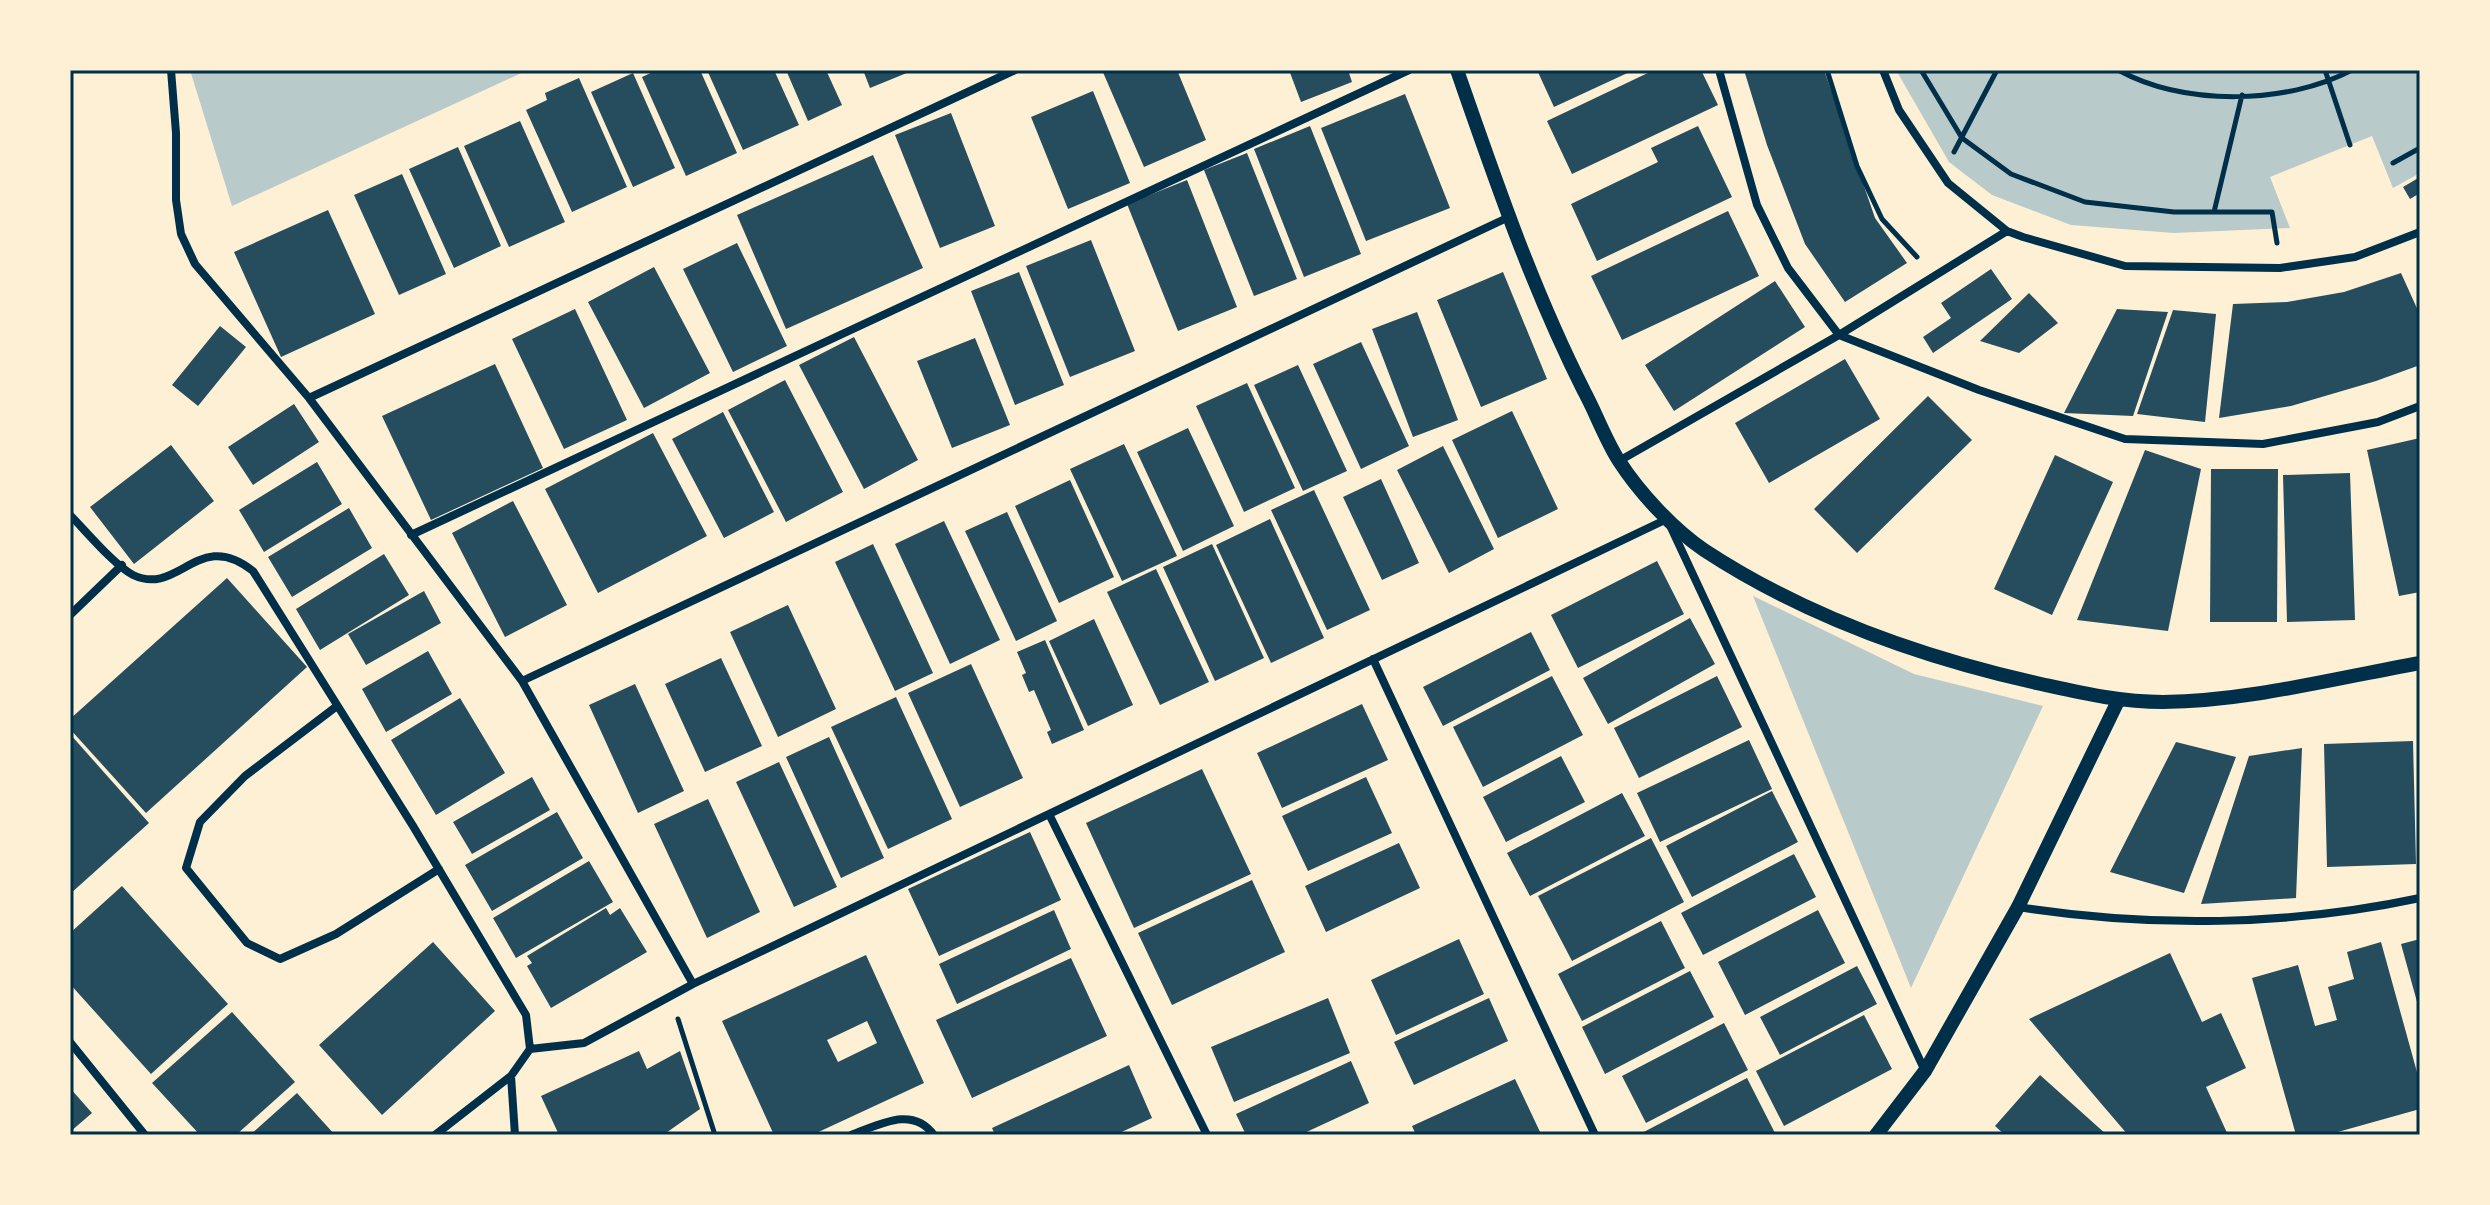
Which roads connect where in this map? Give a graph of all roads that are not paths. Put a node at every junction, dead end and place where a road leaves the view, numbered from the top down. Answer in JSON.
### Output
{"nodes":[{"id":1,"x":171,"y":70,"type":"edge"},
{"id":2,"x":1015,"y":70,"type":"edge"},
{"id":3,"x":1409,"y":70,"type":"edge"},
{"id":4,"x":1457,"y":70,"type":"edge"},
{"id":5,"x":1719,"y":70,"type":"edge"},
{"id":6,"x":1883,"y":70,"type":"edge"},
{"id":7,"x":1509,"y":217,"type":"junction"},
{"id":8,"x":2007,"y":231,"type":"junction"},
{"id":9,"x":2420,"y":232,"type":"edge"},
{"id":10,"x":1839,"y":335,"type":"junction"},
{"id":11,"x":309,"y":398,"type":"junction"},
{"id":12,"x":2420,"y":406,"type":"edge"},
{"id":13,"x":1619,"y":461,"type":"junction"},
{"id":14,"x":70,"y":515,"type":"edge"},
{"id":15,"x":1667,"y":519,"type":"junction"},
{"id":16,"x":411,"y":535,"type":"junction"},
{"id":17,"x":122,"y":565,"type":"junction"},
{"id":18,"x":70,"y":615,"type":"edge"},
{"id":19,"x":1373,"y":659,"type":"junction"},
{"id":20,"x":2420,"y":663,"type":"edge"},
{"id":21,"x":522,"y":681,"type":"junction"},
{"id":22,"x":2118,"y":701,"type":"junction"},
{"id":23,"x":337,"y":706,"type":"junction"},
{"id":24,"x":1049,"y":814,"type":"junction"},
{"id":25,"x":439,"y":869,"type":"junction"},
{"id":26,"x":2420,"y":898,"type":"edge"},
{"id":27,"x":2018,"y":907,"type":"junction"},
{"id":28,"x":693,"y":984,"type":"junction"},
{"id":29,"x":70,"y":1042,"type":"edge"},
{"id":30,"x":530,"y":1049,"type":"junction"},
{"id":31,"x":1925,"y":1071,"type":"junction"},
{"id":32,"x":511,"y":1076,"type":"junction"},
{"id":33,"x":145,"y":1135,"type":"edge"},
{"id":34,"x":435,"y":1135,"type":"edge"},
{"id":35,"x":515,"y":1135,"type":"edge"},
{"id":36,"x":851,"y":1135,"type":"edge"},
{"id":37,"x":934,"y":1135,"type":"edge"},
{"id":38,"x":1207,"y":1135,"type":"edge"},
{"id":39,"x":1595,"y":1135,"type":"edge"},
{"id":40,"x":1876,"y":1135,"type":"edge"}],
"edges":[{"from":1,"to":11,"type":"street"},
{"from":2,"to":11,"type":"street"},
{"from":3,"to":16,"type":"street"},
{"from":4,"to":7,"type":"street"},
{"from":5,"to":10,"type":"street"},
{"from":6,"to":8,"type":"street"},
{"from":7,"to":13,"type":"street"},
{"from":7,"to":21,"type":"street"},
{"from":8,"to":9,"type":"street"},
{"from":8,"to":10,"type":"street"},
{"from":10,"to":12,"type":"street"},
{"from":10,"to":13,"type":"street"},
{"from":11,"to":16,"type":"street"},
{"from":13,"to":15,"type":"street"},
{"from":14,"to":17,"type":"street"},
{"from":15,"to":19,"type":"street"},
{"from":15,"to":22,"type":"street"},
{"from":15,"to":31,"type":"street"},
{"from":16,"to":21,"type":"street"},
{"from":17,"to":18,"type":"street"},
{"from":17,"to":23,"type":"street"},
{"from":19,"to":24,"type":"street"},
{"from":19,"to":39,"type":"street"},
{"from":20,"to":22,"type":"street"},
{"from":21,"to":28,"type":"street"},
{"from":22,"to":27,"type":"street"},
{"from":23,"to":25,"type":"street"},
{"from":23,"to":25,"type":"street"},
{"from":24,"to":28,"type":"street"},
{"from":24,"to":38,"type":"street"},
{"from":25,"to":30,"type":"street"},
{"from":26,"to":27,"type":"street"},
{"from":27,"to":31,"type":"street"},
{"from":28,"to":30,"type":"street"},
{"from":29,"to":33,"type":"street"},
{"from":30,"to":32,"type":"street"},
{"from":31,"to":40,"type":"street"},
{"from":32,"to":34,"type":"street"},
{"from":32,"to":35,"type":"street"},
{"from":36,"to":37,"type":"street"}]}
